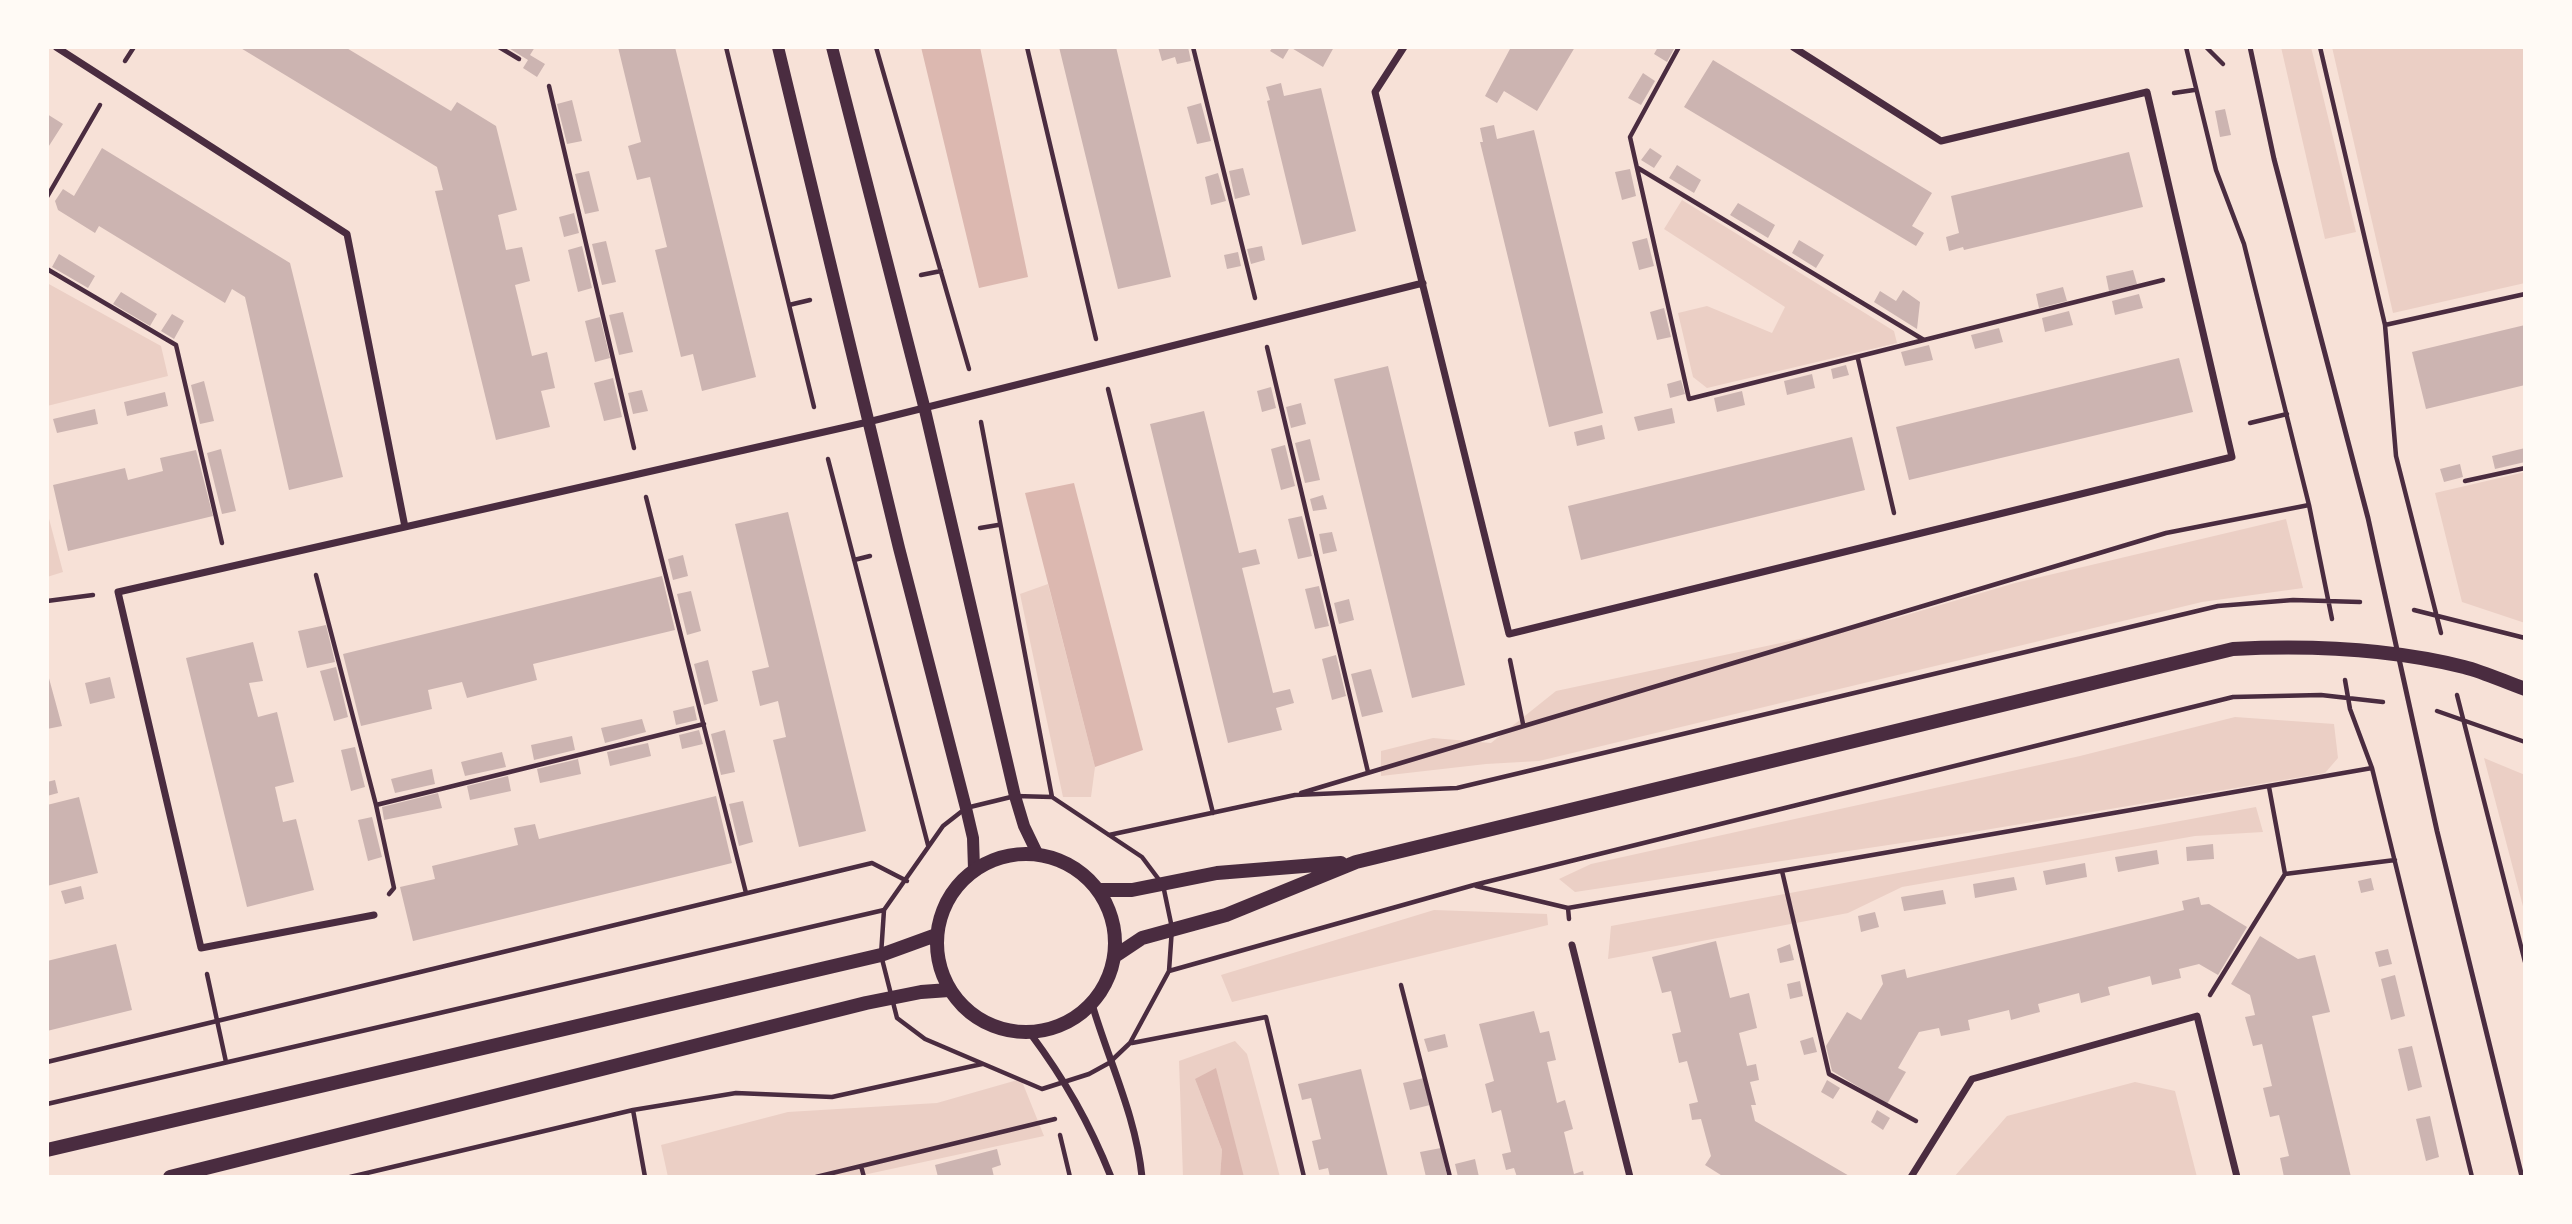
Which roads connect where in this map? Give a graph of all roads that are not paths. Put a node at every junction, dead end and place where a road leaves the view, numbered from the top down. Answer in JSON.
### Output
{"nodes":[{"id":1,"x":56,"y":47,"type":"edge"},
{"id":2,"x":778,"y":47,"type":"edge"},
{"id":3,"x":832,"y":47,"type":"edge"},
{"id":4,"x":1404,"y":47,"type":"edge"},
{"id":5,"x":1793,"y":47,"type":"edge"},
{"id":6,"x":2250,"y":47,"type":"edge"},
{"id":7,"x":1423,"y":283,"type":"junction"},
{"id":8,"x":924,"y":407,"type":"junction"},
{"id":9,"x":868,"y":422,"type":"junction"},
{"id":10,"x":405,"y":527,"type":"junction"},
{"id":11,"x":2525,"y":689,"type":"edge"},
{"id":12,"x":1037,"y":853,"type":"junction"},
{"id":13,"x":1356,"y":862,"type":"junction"},
{"id":14,"x":974,"y":869,"type":"junction"},
{"id":15,"x":1098,"y":890,"type":"junction"},
{"id":16,"x":374,"y":915,"type":"road end"},
{"id":17,"x":936,"y":935,"type":"junction"},
{"id":18,"x":1572,"y":945,"type":"road end"},
{"id":19,"x":1115,"y":956,"type":"junction"},
{"id":20,"x":948,"y":990,"type":"junction"},
{"id":21,"x":1092,"y":1004,"type":"junction"},
{"id":22,"x":1030,"y":1033,"type":"junction"},
{"id":23,"x":47,"y":1150,"type":"edge"},
{"id":24,"x":170,"y":1177,"type":"edge"},
{"id":25,"x":1111,"y":1177,"type":"edge"},
{"id":26,"x":1142,"y":1177,"type":"edge"},
{"id":27,"x":1630,"y":1177,"type":"edge"},
{"id":28,"x":1912,"y":1177,"type":"edge"},
{"id":29,"x":2237,"y":1177,"type":"edge"},
{"id":30,"x":2522,"y":1177,"type":"edge"}],
"edges":[{"from":1,"to":10,"type":"street"},
{"from":2,"to":9,"type":"street"},
{"from":3,"to":8,"type":"street"},
{"from":4,"to":7,"type":"street"},
{"from":5,"to":7,"type":"street"},
{"from":6,"to":30,"type":"lane"},
{"from":7,"to":8,"type":"street"},
{"from":8,"to":9,"type":"street"},
{"from":8,"to":12,"type":"street"},
{"from":9,"to":10,"type":"street"},
{"from":9,"to":14,"type":"street"},
{"from":10,"to":16,"type":"street"},
{"from":11,"to":13,"type":"main road"},
{"from":12,"to":14,"type":"main road"},
{"from":12,"to":15,"type":"main road"},
{"from":13,"to":15,"type":"main road"},
{"from":13,"to":19,"type":"main road"},
{"from":14,"to":17,"type":"main road"},
{"from":15,"to":19,"type":"main road"},
{"from":17,"to":20,"type":"main road"},
{"from":17,"to":23,"type":"main road"},
{"from":18,"to":27,"type":"street"},
{"from":19,"to":21,"type":"main road"},
{"from":20,"to":22,"type":"main road"},
{"from":20,"to":24,"type":"main road"},
{"from":21,"to":22,"type":"main road"},
{"from":21,"to":26,"type":"street"},
{"from":22,"to":25,"type":"street"},
{"from":28,"to":29,"type":"street"}]}
